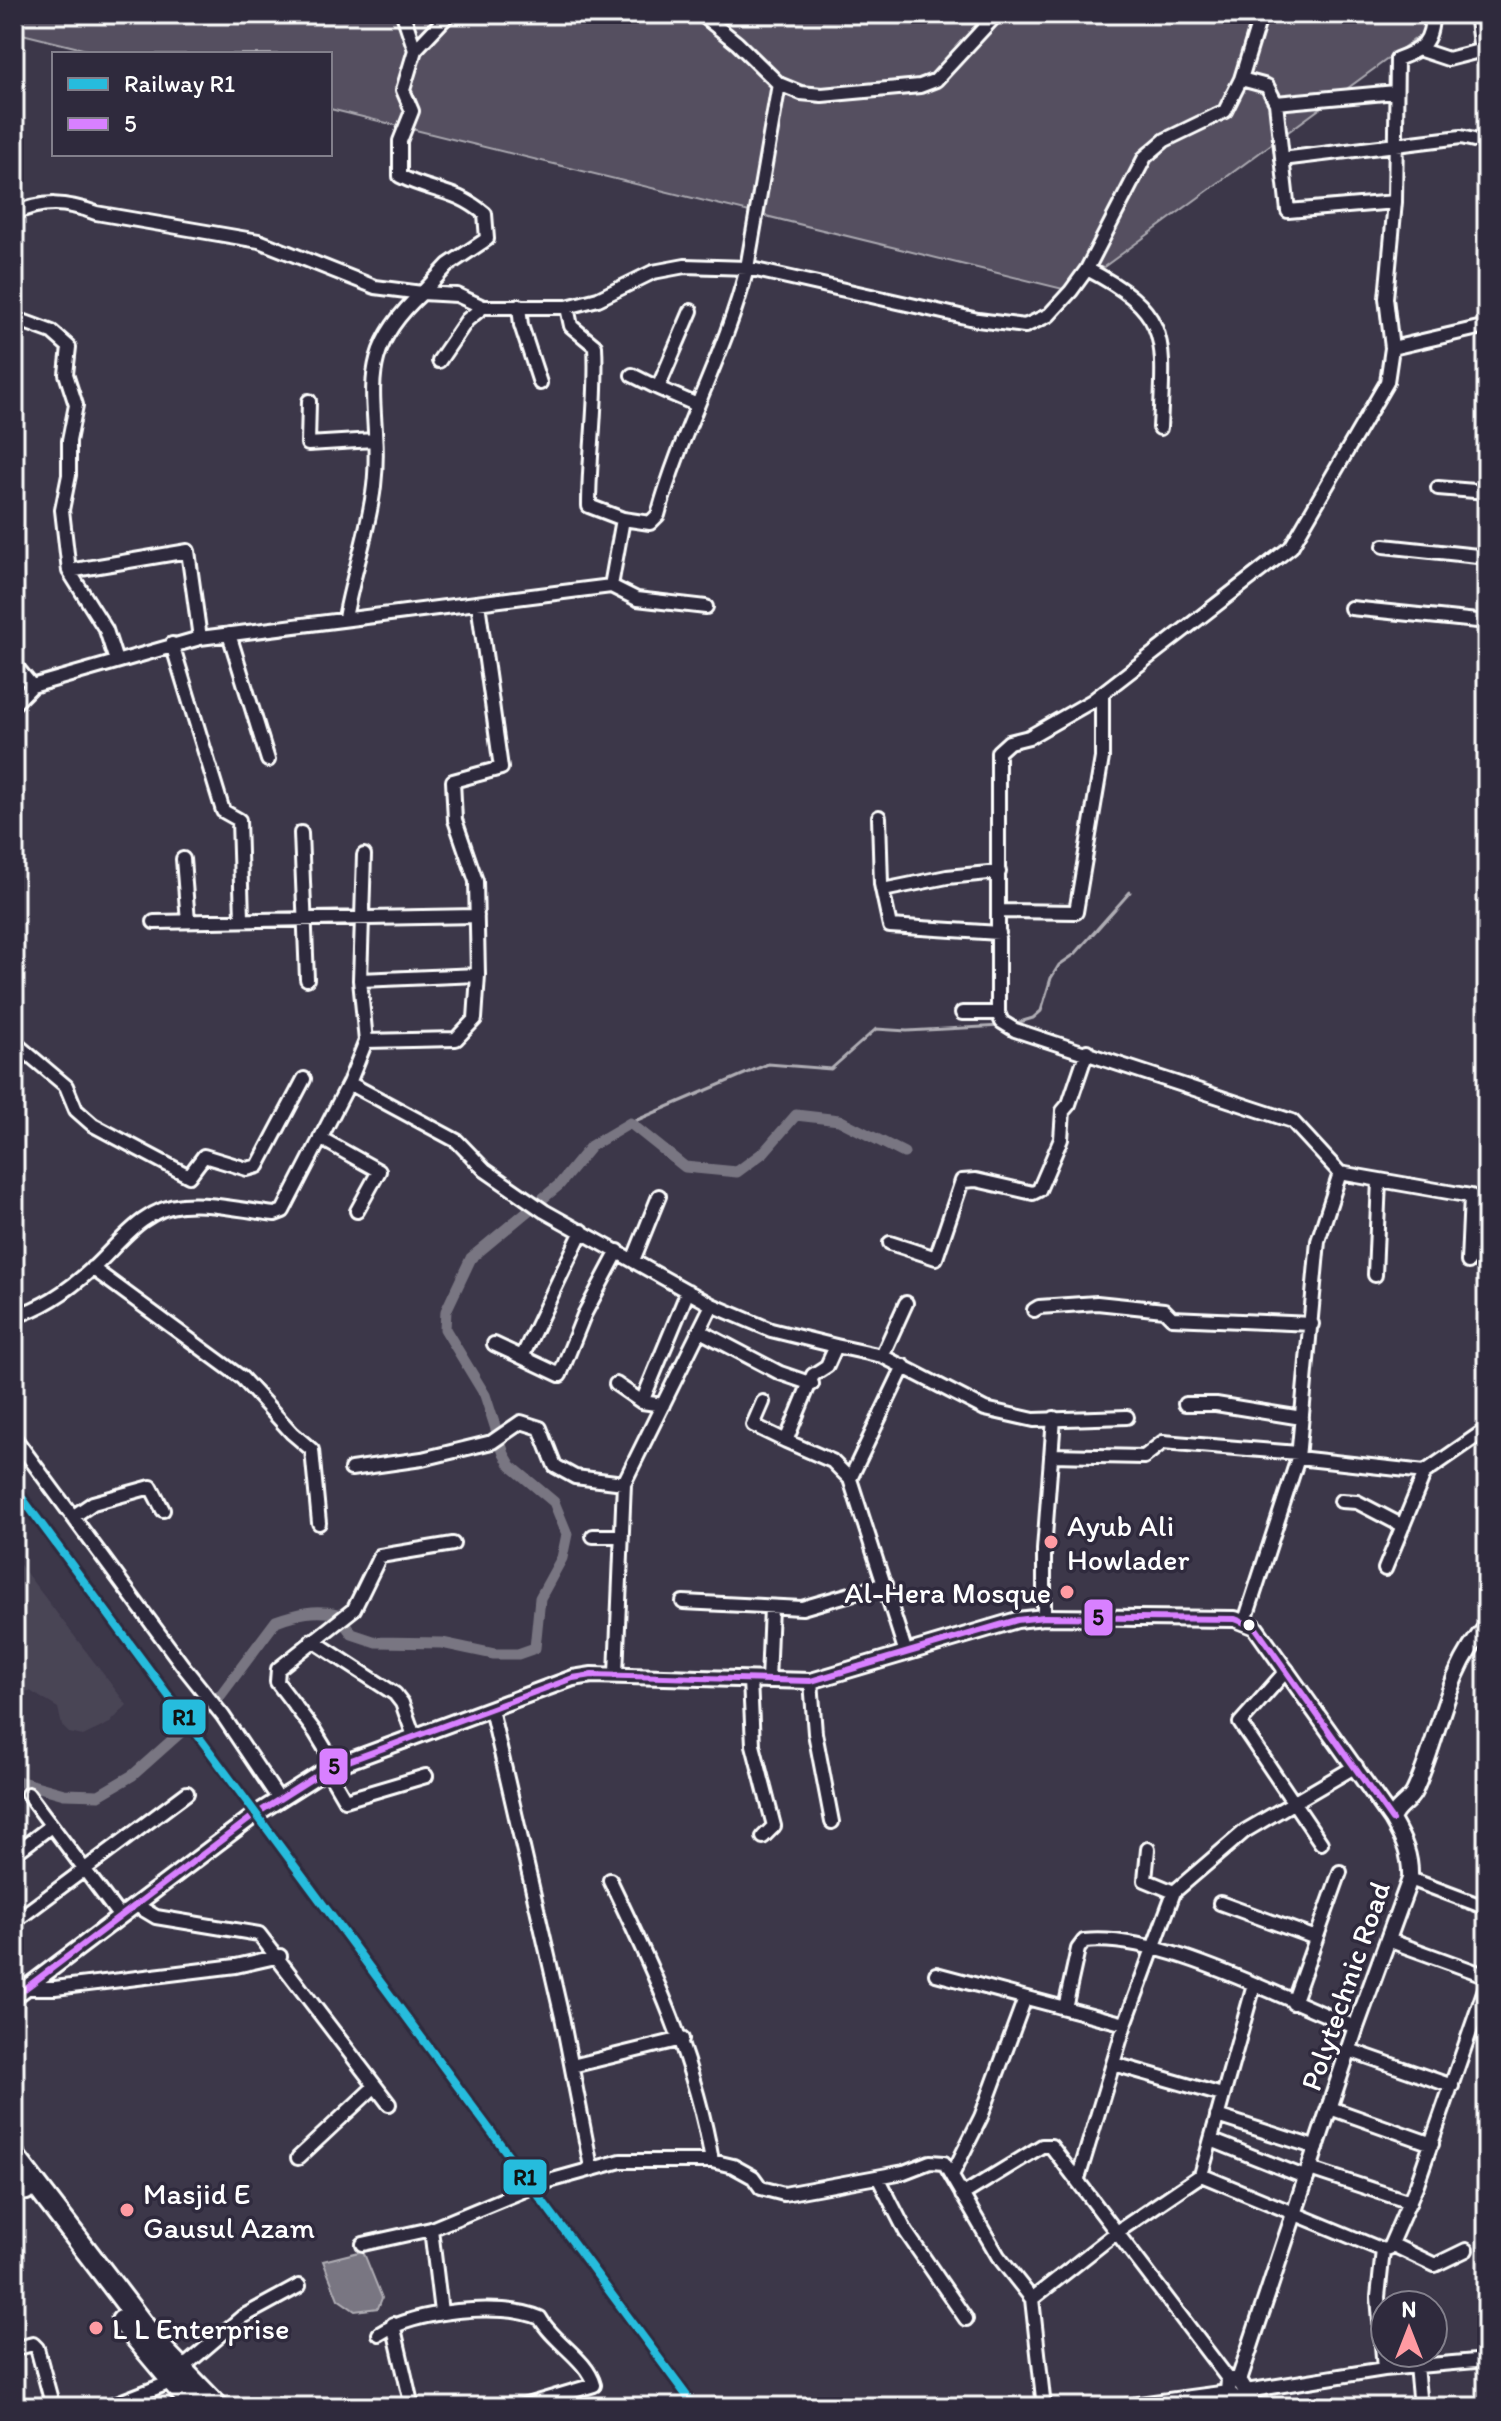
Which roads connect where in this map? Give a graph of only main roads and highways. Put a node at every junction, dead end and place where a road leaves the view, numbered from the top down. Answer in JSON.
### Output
{"nodes":[{"id":1,"x":14,"y":2156,"type":"edge"},
{"id":2,"x":14,"y":2174,"type":"edge"},
{"id":3,"x":21,"y":2194,"type":"edge"},
{"id":4,"x":176,"y":2376,"type":"junction"},
{"id":5,"x":194,"y":2407,"type":"edge"},
{"id":6,"x":218,"y":2407,"type":"edge"}],
"edges":[{"from":1,"to":4,"type":"highway"},
{"from":2,"to":3,"type":"highway"},
{"from":3,"to":4,"type":"highway"},
{"from":4,"to":5,"type":"highway"},
{"from":4,"to":6,"type":"highway"}]}
